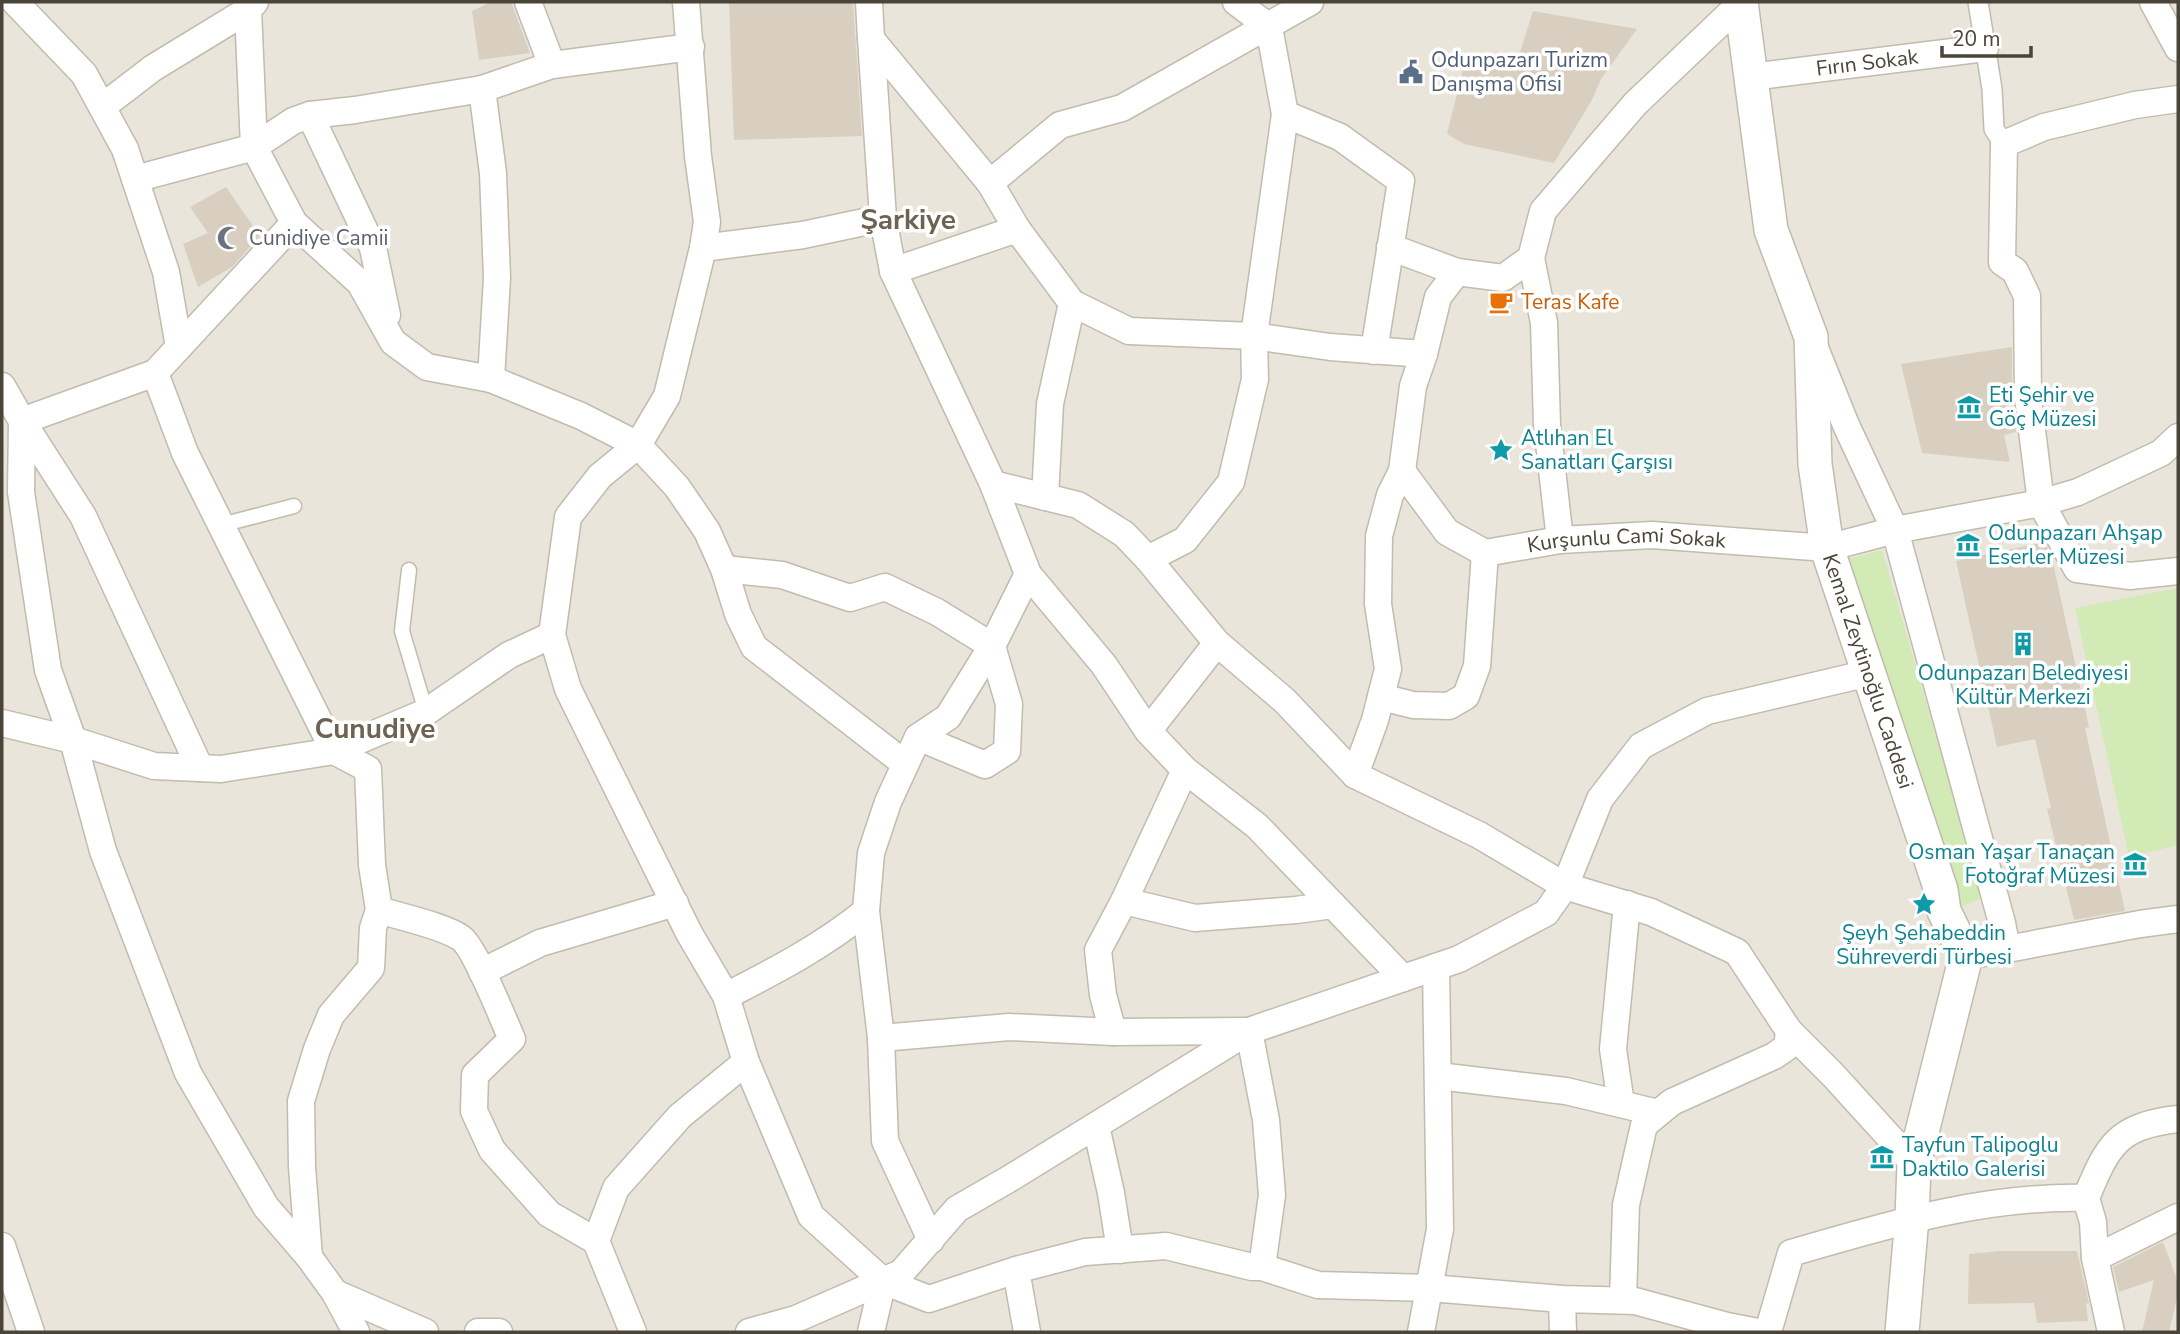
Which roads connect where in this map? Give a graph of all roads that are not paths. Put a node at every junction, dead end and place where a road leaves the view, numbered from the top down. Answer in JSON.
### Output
{"nodes":[{"id":1,"x":15,"y":2,"type":"edge"},
{"id":2,"x":528,"y":2,"type":"edge"},
{"id":3,"x":686,"y":2,"type":"edge"},
{"id":4,"x":869,"y":2,"type":"edge"},
{"id":5,"x":1236,"y":2,"type":"edge"},
{"id":6,"x":1310,"y":2,"type":"edge"},
{"id":7,"x":1978,"y":2,"type":"edge"},
{"id":8,"x":2153,"y":2,"type":"edge"},
{"id":9,"x":1741,"y":3,"type":"edge"},
{"id":10,"x":251,"y":6,"type":"edge"},
{"id":11,"x":1269,"y":27,"type":"junction"},
{"id":12,"x":872,"y":39,"type":"junction"},
{"id":13,"x":691,"y":47,"type":"junction"},
{"id":14,"x":1985,"y":48,"type":"junction"},
{"id":15,"x":2178,"y":48,"type":"edge"},
{"id":16,"x":552,"y":65,"type":"junction"},
{"id":17,"x":1751,"y":77,"type":"junction"},
{"id":18,"x":482,"y":89,"type":"junction"},
{"id":19,"x":2178,"y":99,"type":"edge"},
{"id":20,"x":102,"y":107,"type":"junction"},
{"id":21,"x":1285,"y":114,"type":"junction"},
{"id":22,"x":310,"y":115,"type":"junction"},
{"id":23,"x":2004,"y":145,"type":"junction"},
{"id":24,"x":254,"y":147,"type":"junction"},
{"id":25,"x":135,"y":179,"type":"junction"},
{"id":26,"x":990,"y":183,"type":"junction"},
{"id":27,"x":883,"y":218,"type":"junction"},
{"id":28,"x":294,"y":223,"type":"junction"},
{"id":29,"x":1017,"y":229,"type":"junction"},
{"id":30,"x":1390,"y":247,"type":"junction"},
{"id":31,"x":703,"y":248,"type":"junction"},
{"id":32,"x":1531,"y":258,"type":"junction"},
{"id":33,"x":893,"y":271,"type":"junction"},
{"id":34,"x":1457,"y":272,"type":"junction"},
{"id":35,"x":1072,"y":303,"type":"junction"},
{"id":36,"x":1254,"y":336,"type":"junction"},
{"id":37,"x":1811,"y":338,"type":"junction"},
{"id":38,"x":393,"y":342,"type":"junction"},
{"id":39,"x":179,"y":347,"type":"junction"},
{"id":40,"x":1374,"y":351,"type":"junction"},
{"id":41,"x":1424,"y":354,"type":"junction"},
{"id":42,"x":155,"y":373,"type":"junction"},
{"id":43,"x":491,"y":379,"type":"junction"},
{"id":44,"x":2,"y":386,"type":"edge"},
{"id":45,"x":22,"y":421,"type":"junction"},
{"id":46,"x":2178,"y":437,"type":"edge"},
{"id":47,"x":638,"y":445,"type":"junction"},
{"id":48,"x":1402,"y":471,"type":"junction"},
{"id":49,"x":993,"y":484,"type":"junction"},
{"id":50,"x":1045,"y":497,"type":"junction"},
{"id":51,"x":2041,"y":503,"type":"junction"},
{"id":52,"x":294,"y":506,"type":"dead end"},
{"id":53,"x":221,"y":525,"type":"junction"},
{"id":54,"x":1895,"y":530,"type":"junction"},
{"id":55,"x":1560,"y":540,"type":"junction"},
{"id":56,"x":1827,"y":548,"type":"junction"},
{"id":57,"x":1485,"y":552,"type":"junction"},
{"id":58,"x":1148,"y":559,"type":"junction"},
{"id":59,"x":724,"y":569,"type":"junction"},
{"id":60,"x":409,"y":570,"type":"dead end"},
{"id":61,"x":2178,"y":571,"type":"edge"},
{"id":62,"x":1028,"y":574,"type":"junction"},
{"id":63,"x":552,"y":635,"type":"junction"},
{"id":64,"x":1217,"y":643,"type":"junction"},
{"id":65,"x":992,"y":646,"type":"junction"},
{"id":66,"x":1868,"y":673,"type":"junction"},
{"id":67,"x":1381,"y":697,"type":"junction"},
{"id":68,"x":426,"y":712,"type":"junction"},
{"id":69,"x":2,"y":723,"type":"edge"},
{"id":70,"x":1148,"y":732,"type":"junction"},
{"id":71,"x":918,"y":737,"type":"junction"},
{"id":72,"x":73,"y":740,"type":"junction"},
{"id":73,"x":334,"y":751,"type":"junction"},
{"id":74,"x":904,"y":763,"type":"junction"},
{"id":75,"x":200,"y":768,"type":"junction"},
{"id":76,"x":1185,"y":770,"type":"junction"},
{"id":77,"x":1356,"y":775,"type":"junction"},
{"id":78,"x":1565,"y":886,"type":"junction"},
{"id":79,"x":1124,"y":901,"type":"junction"},
{"id":80,"x":675,"y":904,"type":"junction"},
{"id":81,"x":1627,"y":904,"type":"junction"},
{"id":82,"x":1333,"y":905,"type":"junction"},
{"id":83,"x":379,"y":910,"type":"junction"},
{"id":84,"x":866,"y":911,"type":"junction"},
{"id":85,"x":2178,"y":919,"type":"edge"},
{"id":86,"x":2007,"y":949,"type":"junction"},
{"id":87,"x":1966,"y":956,"type":"junction"},
{"id":88,"x":1436,"y":967,"type":"junction"},
{"id":89,"x":482,"y":972,"type":"junction"},
{"id":90,"x":1403,"y":978,"type":"junction"},
{"id":91,"x":726,"y":996,"type":"junction"},
{"id":92,"x":1249,"y":1031,"type":"junction"},
{"id":93,"x":1788,"y":1031,"type":"junction"},
{"id":94,"x":1112,"y":1032,"type":"junction"},
{"id":95,"x":881,"y":1038,"type":"junction"},
{"id":96,"x":746,"y":1062,"type":"junction"},
{"id":97,"x":1438,"y":1076,"type":"junction"},
{"id":98,"x":1621,"y":1104,"type":"junction"},
{"id":99,"x":1658,"y":1113,"type":"junction"},
{"id":100,"x":2178,"y":1119,"type":"edge"},
{"id":101,"x":1096,"y":1126,"type":"junction"},
{"id":102,"x":1914,"y":1164,"type":"junction"},
{"id":103,"x":2086,"y":1198,"type":"junction"},
{"id":104,"x":2178,"y":1217,"type":"edge"},
{"id":105,"x":1912,"y":1218,"type":"junction"},
{"id":106,"x":931,"y":1240,"type":"junction"},
{"id":107,"x":596,"y":1241,"type":"junction"},
{"id":108,"x":2,"y":1246,"type":"edge"},
{"id":109,"x":1120,"y":1250,"type":"junction"},
{"id":110,"x":309,"y":1257,"type":"junction"},
{"id":111,"x":2095,"y":1258,"type":"junction"},
{"id":112,"x":1262,"y":1267,"type":"junction"},
{"id":113,"x":1016,"y":1270,"type":"junction"},
{"id":114,"x":883,"y":1281,"type":"junction"},
{"id":115,"x":1430,"y":1288,"type":"junction"},
{"id":116,"x":335,"y":1293,"type":"junction"},
{"id":117,"x":1562,"y":1299,"type":"junction"},
{"id":118,"x":1623,"y":1300,"type":"junction"},
{"id":119,"x":31,"y":1332,"type":"edge"},
{"id":120,"x":356,"y":1332,"type":"edge"},
{"id":121,"x":425,"y":1332,"type":"edge"},
{"id":122,"x":478,"y":1332,"type":"edge"},
{"id":123,"x":499,"y":1332,"type":"edge"},
{"id":124,"x":633,"y":1332,"type":"edge"},
{"id":125,"x":749,"y":1332,"type":"edge"},
{"id":126,"x":871,"y":1332,"type":"edge"},
{"id":127,"x":1027,"y":1332,"type":"edge"},
{"id":128,"x":1421,"y":1332,"type":"edge"},
{"id":129,"x":1563,"y":1332,"type":"edge"},
{"id":130,"x":1758,"y":1332,"type":"edge"},
{"id":131,"x":1768,"y":1332,"type":"edge"},
{"id":132,"x":1902,"y":1332,"type":"edge"},
{"id":133,"x":2111,"y":1332,"type":"edge"}],
"edges":[{"from":1,"to":20,"type":"street"},
{"from":2,"to":16,"type":"street"},
{"from":3,"to":13,"type":"street"},
{"from":4,"to":12,"type":"street"},
{"from":5,"to":11,"type":"street"},
{"from":6,"to":11,"type":"street"},
{"from":7,"to":14,"type":"street"},
{"from":8,"to":15,"type":"street"},
{"from":9,"to":17,"type":"street","name":"Kemal Zeytinoğlu Caddesi"},
{"from":9,"to":32,"type":"street"},
{"from":10,"to":20,"type":"street"},
{"from":10,"to":24,"type":"street"},
{"from":11,"to":21,"type":"street"},
{"from":11,"to":26,"type":"street"},
{"from":12,"to":26,"type":"street"},
{"from":12,"to":27,"type":"street"},
{"from":13,"to":16,"type":"street"},
{"from":13,"to":31,"type":"street"},
{"from":14,"to":17,"type":"street","name":"Fırın Sokak"},
{"from":14,"to":23,"type":"street"},
{"from":16,"to":18,"type":"street"},
{"from":17,"to":37,"type":"street","name":"Kemal Zeytinoğlu Caddesi"},
{"from":18,"to":22,"type":"street"},
{"from":18,"to":43,"type":"street"},
{"from":19,"to":23,"type":"street"},
{"from":20,"to":25,"type":"street"},
{"from":21,"to":30,"type":"street"},
{"from":21,"to":36,"type":"street"},
{"from":22,"to":24,"type":"street"},
{"from":22,"to":38,"type":"street"},
{"from":23,"to":51,"type":"street"},
{"from":24,"to":25,"type":"street"},
{"from":24,"to":28,"type":"street"},
{"from":25,"to":39,"type":"street"},
{"from":26,"to":29,"type":"street"},
{"from":27,"to":31,"type":"street"},
{"from":27,"to":33,"type":"street"},
{"from":28,"to":38,"type":"street"},
{"from":28,"to":39,"type":"street"},
{"from":29,"to":33,"type":"street"},
{"from":29,"to":35,"type":"street"},
{"from":30,"to":34,"type":"street"},
{"from":30,"to":40,"type":"street"},
{"from":31,"to":47,"type":"street"},
{"from":32,"to":34,"type":"street"},
{"from":32,"to":55,"type":"street"},
{"from":33,"to":49,"type":"street"},
{"from":34,"to":41,"type":"street"},
{"from":35,"to":36,"type":"street"},
{"from":35,"to":50,"type":"street"},
{"from":36,"to":40,"type":"street"},
{"from":36,"to":58,"type":"street"},
{"from":37,"to":54,"type":"street"},
{"from":37,"to":56,"type":"street","name":"Kemal Zeytinoğlu Caddesi"},
{"from":38,"to":43,"type":"street"},
{"from":39,"to":42,"type":"street"},
{"from":40,"to":41,"type":"street"},
{"from":41,"to":48,"type":"street"},
{"from":42,"to":45,"type":"street"},
{"from":42,"to":53,"type":"street"},
{"from":43,"to":47,"type":"street"},
{"from":44,"to":45,"type":"street"},
{"from":45,"to":72,"type":"street"},
{"from":45,"to":75,"type":"street"},
{"from":46,"to":51,"type":"street","name":"Kurşunlu Cami Sokak"},
{"from":47,"to":59,"type":"street"},
{"from":47,"to":63,"type":"street"},
{"from":48,"to":57,"type":"street"},
{"from":48,"to":67,"type":"street"},
{"from":49,"to":50,"type":"street"},
{"from":49,"to":62,"type":"street"},
{"from":50,"to":58,"type":"street"},
{"from":51,"to":54,"type":"street","name":"Kurşunlu Cami Sokak"},
{"from":51,"to":61,"type":"street"},
{"from":52,"to":53,"type":"lane"},
{"from":53,"to":73,"type":"street"},
{"from":54,"to":56,"type":"street","name":"Kurşunlu Cami Sokak"},
{"from":54,"to":86,"type":"street"},
{"from":55,"to":56,"type":"street","name":"Kurşunlu Cami Sokak"},
{"from":55,"to":57,"type":"street","name":"Kurşunlu Cami Sokak"},
{"from":56,"to":66,"type":"street","name":"Kemal Zeytinoğlu Caddesi"},
{"from":57,"to":67,"type":"street"},
{"from":58,"to":64,"type":"street"},
{"from":59,"to":65,"type":"street"},
{"from":59,"to":74,"type":"street"},
{"from":60,"to":68,"type":"lane"},
{"from":62,"to":65,"type":"street"},
{"from":62,"to":70,"type":"street"},
{"from":63,"to":68,"type":"street"},
{"from":63,"to":80,"type":"street"},
{"from":64,"to":70,"type":"street"},
{"from":64,"to":77,"type":"street"},
{"from":65,"to":71,"type":"street"},
{"from":65,"to":71,"type":"street"},
{"from":66,"to":78,"type":"street"},
{"from":66,"to":87,"type":"street","name":"Kemal Zeytinoğlu Caddesi"},
{"from":67,"to":77,"type":"street"},
{"from":68,"to":73,"type":"street"},
{"from":69,"to":72,"type":"street"},
{"from":70,"to":76,"type":"street"},
{"from":71,"to":74,"type":"street"},
{"from":72,"to":75,"type":"street"},
{"from":72,"to":110,"type":"street"},
{"from":73,"to":75,"type":"street"},
{"from":73,"to":83,"type":"street"},
{"from":74,"to":84,"type":"street"},
{"from":76,"to":79,"type":"street"},
{"from":76,"to":82,"type":"street"},
{"from":77,"to":78,"type":"street"},
{"from":78,"to":81,"type":"street"},
{"from":78,"to":88,"type":"street"},
{"from":79,"to":82,"type":"street"},
{"from":79,"to":94,"type":"street"},
{"from":80,"to":89,"type":"street"},
{"from":80,"to":91,"type":"street"},
{"from":81,"to":93,"type":"street"},
{"from":81,"to":98,"type":"street"},
{"from":82,"to":90,"type":"street"},
{"from":83,"to":89,"type":"street"},
{"from":83,"to":110,"type":"street"},
{"from":84,"to":91,"type":"street"},
{"from":84,"to":95,"type":"street"},
{"from":85,"to":86,"type":"street"},
{"from":86,"to":87,"type":"street"},
{"from":87,"to":102,"type":"street"},
{"from":88,"to":90,"type":"street"},
{"from":88,"to":97,"type":"street"},
{"from":89,"to":107,"type":"street"},
{"from":90,"to":92,"type":"street"},
{"from":91,"to":96,"type":"street"},
{"from":92,"to":94,"type":"street"},
{"from":92,"to":101,"type":"street"},
{"from":92,"to":112,"type":"street"},
{"from":93,"to":99,"type":"street"},
{"from":93,"to":102,"type":"street"},
{"from":94,"to":95,"type":"street"},
{"from":95,"to":106,"type":"street"},
{"from":96,"to":107,"type":"street"},
{"from":96,"to":114,"type":"street"},
{"from":97,"to":98,"type":"street"},
{"from":97,"to":115,"type":"street"},
{"from":98,"to":99,"type":"street"},
{"from":99,"to":118,"type":"street"},
{"from":100,"to":103,"type":"street"},
{"from":101,"to":106,"type":"street"},
{"from":101,"to":109,"type":"street"},
{"from":102,"to":105,"type":"street"},
{"from":103,"to":105,"type":"street"},
{"from":103,"to":111,"type":"street"},
{"from":104,"to":111,"type":"street"},
{"from":105,"to":131,"type":"street"},
{"from":105,"to":132,"type":"street"},
{"from":106,"to":114,"type":"street"},
{"from":107,"to":124,"type":"street"},
{"from":108,"to":119,"type":"street"},
{"from":109,"to":112,"type":"street"},
{"from":109,"to":113,"type":"street"},
{"from":110,"to":116,"type":"street"},
{"from":111,"to":133,"type":"street"},
{"from":112,"to":115,"type":"street"},
{"from":113,"to":114,"type":"street"},
{"from":113,"to":127,"type":"street"},
{"from":114,"to":125,"type":"street"},
{"from":114,"to":126,"type":"street"},
{"from":115,"to":117,"type":"street"},
{"from":115,"to":128,"type":"street"},
{"from":116,"to":120,"type":"street"},
{"from":116,"to":121,"type":"street"},
{"from":117,"to":118,"type":"street"},
{"from":117,"to":129,"type":"street"},
{"from":118,"to":130,"type":"street"},
{"from":122,"to":123,"type":"street"}]}
